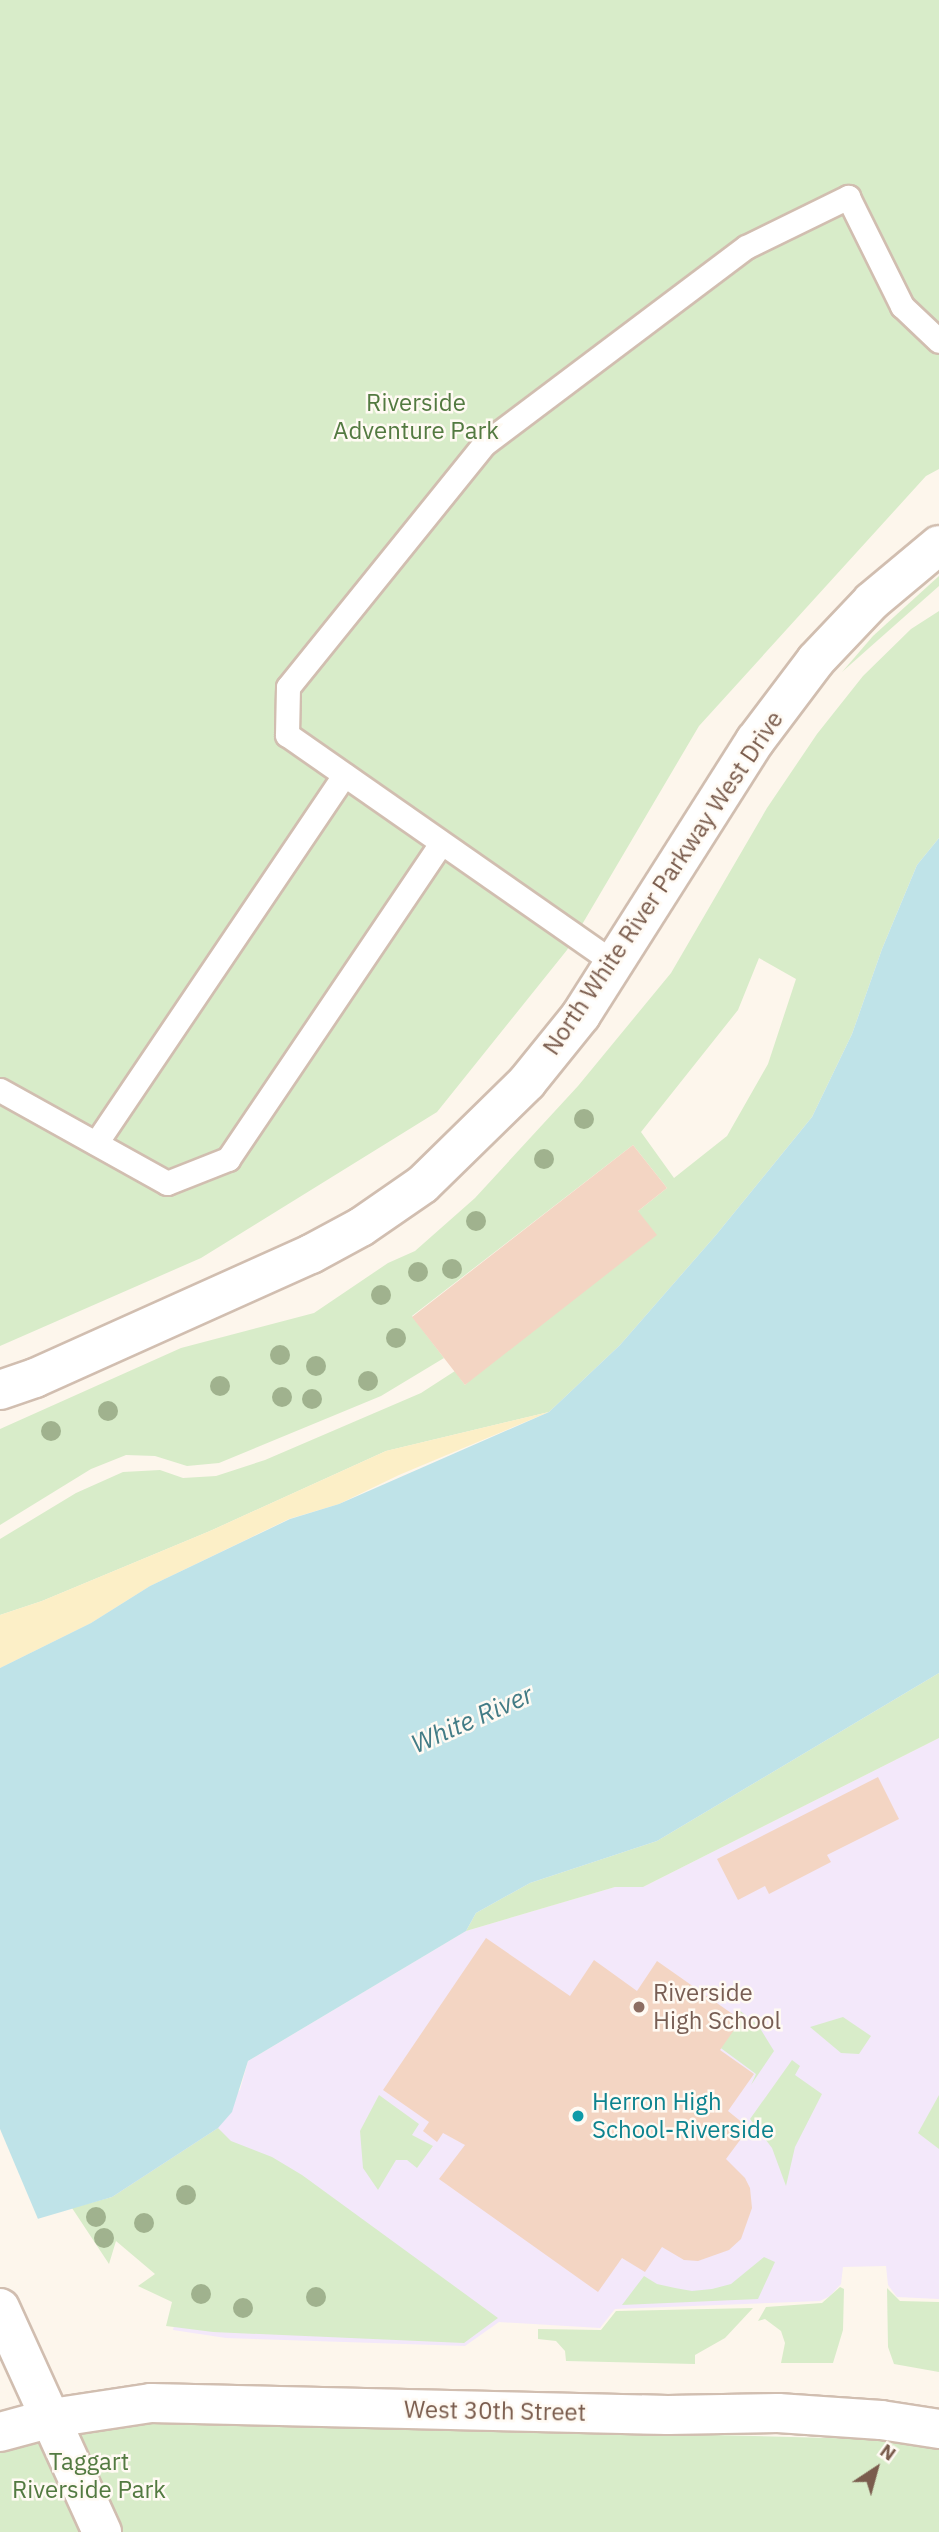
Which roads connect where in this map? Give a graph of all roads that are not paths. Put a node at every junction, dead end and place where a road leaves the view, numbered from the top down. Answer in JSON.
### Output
{"nodes":[{"id":1,"x":939,"y":341,"type":"edge"},
{"id":2,"x":939,"y":545,"type":"edge"},
{"id":3,"x":344,"y":775,"type":"junction"},
{"id":4,"x":441,"y":843,"type":"junction"},
{"id":5,"x":613,"y":962,"type":"junction"},
{"id":6,"x":0,"y":1090,"type":"edge"},
{"id":7,"x":96,"y":1143,"type":"junction"},
{"id":8,"x":0,"y":1390,"type":"edge"},
{"id":9,"x":0,"y":2308,"type":"edge"},
{"id":10,"x":52,"y":2418,"type":"junction"},
{"id":11,"x":939,"y":2429,"type":"edge"},
{"id":12,"x":0,"y":2432,"type":"edge"},
{"id":13,"x":102,"y":2532,"type":"edge"}],
"edges":[{"from":1,"to":3,"type":"lane"},
{"from":2,"to":5,"type":"street","name":"North White River Parkway West Drive"},
{"from":3,"to":4,"type":"lane"},
{"from":3,"to":7,"type":"lane"},
{"from":4,"to":5,"type":"lane"},
{"from":4,"to":7,"type":"lane"},
{"from":5,"to":8,"type":"street","name":"North White River Parkway West Drive"},
{"from":6,"to":7,"type":"lane"},
{"from":9,"to":10,"type":"street"},
{"from":10,"to":11,"type":"street","name":"West 30th Street"},
{"from":10,"to":12,"type":"street","name":"West 30th Street"},
{"from":10,"to":13,"type":"street"}]}
